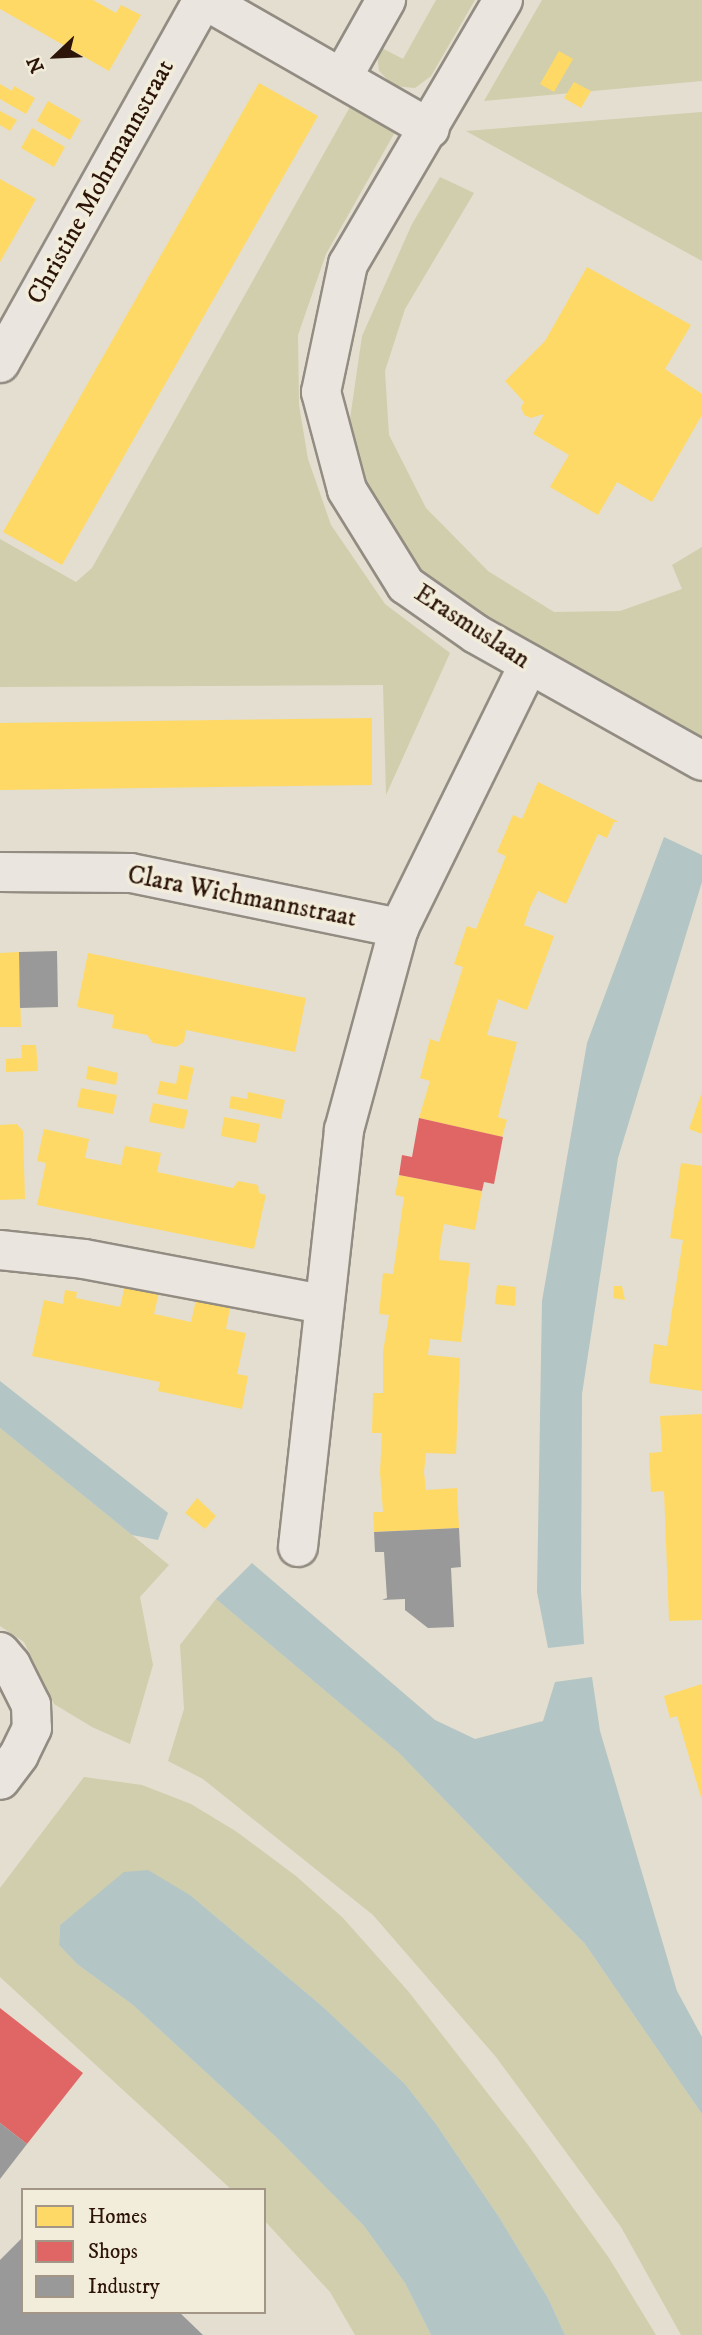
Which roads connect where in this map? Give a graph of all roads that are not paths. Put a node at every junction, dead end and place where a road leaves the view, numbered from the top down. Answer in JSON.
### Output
{"nodes":[{"id":1,"x":204,"y":0,"type":"edge"},
{"id":2,"x":386,"y":0,"type":"edge"},
{"id":3,"x":503,"y":0,"type":"edge"},
{"id":4,"x":342,"y":78,"type":"junction"},
{"id":5,"x":430,"y":129,"type":"junction"},
{"id":6,"x":0,"y":363,"type":"edge"},
{"id":7,"x":529,"y":664,"type":"junction"},
{"id":8,"x":702,"y":761,"type":"edge"},
{"id":9,"x":0,"y":872,"type":"edge"},
{"id":10,"x":399,"y":928,"type":"junction"},
{"id":11,"x":0,"y":1250,"type":"edge"},
{"id":12,"x":323,"y":1304,"type":"junction"},
{"id":13,"x":298,"y":1547,"type":"dead end"},
{"id":14,"x":0,"y":1652,"type":"edge"},
{"id":15,"x":0,"y":1780,"type":"edge"}],
"edges":[{"from":1,"to":4,"type":"street","name":"Christine Mohrmannstraat"},
{"from":1,"to":6,"type":"street","name":"Christine Mohrmannstraat"},
{"from":2,"to":4,"type":"street"},
{"from":3,"to":5,"type":"street","name":"Erasmuslaan"},
{"from":4,"to":5,"type":"street","name":"Christine Mohrmannstraat"},
{"from":5,"to":7,"type":"street","name":"Erasmuslaan"},
{"from":7,"to":8,"type":"street","name":"Erasmuslaan"},
{"from":7,"to":10,"type":"street"},
{"from":9,"to":10,"type":"street","name":"Clara Wichmannstraat"},
{"from":10,"to":12,"type":"street"},
{"from":11,"to":12,"type":"street"},
{"from":12,"to":13,"type":"street"},
{"from":14,"to":15,"type":"street"}]}
